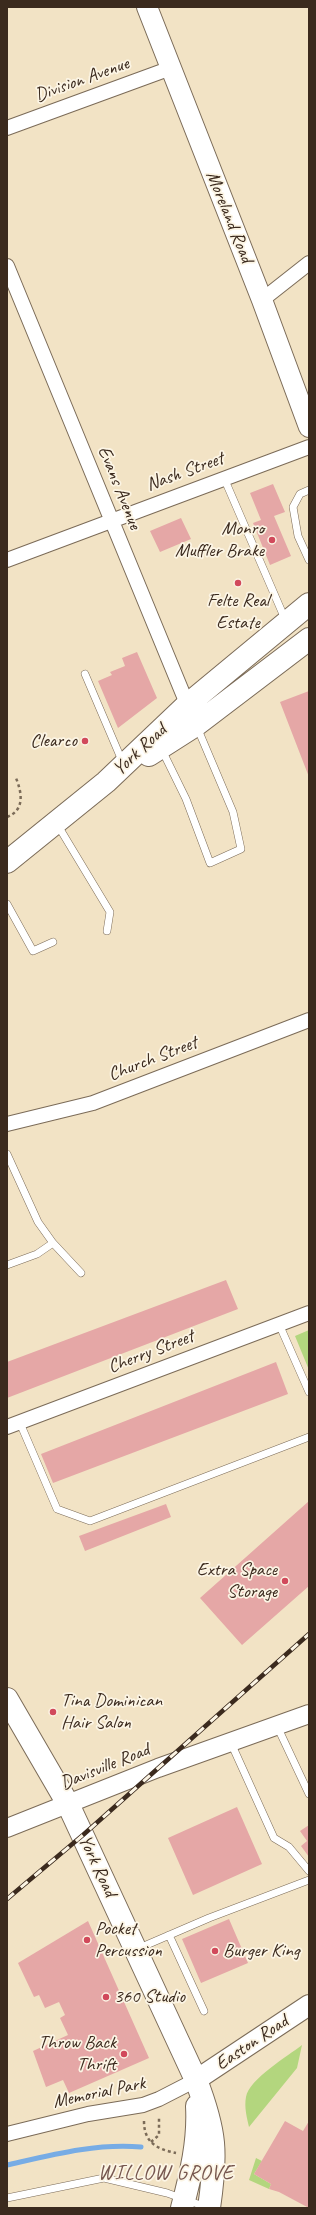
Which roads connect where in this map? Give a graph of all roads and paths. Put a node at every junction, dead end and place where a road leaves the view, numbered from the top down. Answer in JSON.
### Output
{"nodes":[{"id":1,"x":147,"y":7,"type":"edge"},
{"id":2,"x":170,"y":68,"type":"junction"},
{"id":3,"x":7,"y":128,"type":"edge"},
{"id":4,"x":309,"y":263,"type":"edge"},
{"id":5,"x":7,"y":266,"type":"edge"},
{"id":6,"x":262,"y":300,"type":"junction"},
{"id":7,"x":309,"y":427,"type":"edge"},
{"id":8,"x":309,"y":447,"type":"edge"},
{"id":9,"x":224,"y":478,"type":"junction"},
{"id":10,"x":309,"y":490,"type":"edge"},
{"id":11,"x":112,"y":520,"type":"junction"},
{"id":12,"x":7,"y":560,"type":"edge"},
{"id":13,"x":309,"y":560,"type":"edge"},
{"id":14,"x":309,"y":604,"type":"edge"},
{"id":15,"x":287,"y":623,"type":"junction"},
{"id":16,"x":309,"y":639,"type":"edge"},
{"id":17,"x":85,"y":674,"type":"dead end"},
{"id":18,"x":187,"y":705,"type":"junction"},
{"id":19,"x":196,"y":724,"type":"junction"},
{"id":20,"x":160,"y":748,"type":"junction"},
{"id":21,"x":124,"y":765,"type":"junction"},
{"id":22,"x":16,"y":778,"type":"dead end"},
{"id":23,"x":106,"y":782,"type":"junction"},
{"id":24,"x":7,"y":817,"type":"edge"},
{"id":25,"x":56,"y":822,"type":"junction"},
{"id":26,"x":8,"y":858,"type":"edge"},
{"id":27,"x":7,"y":904,"type":"edge"},
{"id":28,"x":107,"y":931,"type":"dead end"},
{"id":29,"x":53,"y":942,"type":"dead end"},
{"id":30,"x":309,"y":1020,"type":"edge"},
{"id":31,"x":7,"y":1124,"type":"edge"},
{"id":32,"x":7,"y":1154,"type":"edge"},
{"id":33,"x":53,"y":1243,"type":"junction"},
{"id":34,"x":7,"y":1265,"type":"edge"},
{"id":35,"x":81,"y":1273,"type":"dead end"},
{"id":36,"x":309,"y":1313,"type":"edge"},
{"id":37,"x":279,"y":1324,"type":"junction"},
{"id":38,"x":309,"y":1392,"type":"edge"},
{"id":39,"x":14,"y":1425,"type":"edge"},
{"id":40,"x":309,"y":1437,"type":"edge"},
{"id":41,"x":7,"y":1699,"type":"edge"},
{"id":42,"x":309,"y":1714,"type":"edge"},
{"id":43,"x":276,"y":1726,"type":"junction"},
{"id":44,"x":231,"y":1743,"type":"junction"},
{"id":45,"x":309,"y":1794,"type":"edge"},
{"id":46,"x":68,"y":1804,"type":"junction"},
{"id":47,"x":7,"y":1828,"type":"edge"},
{"id":48,"x":309,"y":1871,"type":"edge"},
{"id":49,"x":309,"y":1880,"type":"edge"},
{"id":50,"x":169,"y":1935,"type":"junction"},
{"id":51,"x":136,"y":1949,"type":"junction"},
{"id":52,"x":309,"y":2005,"type":"edge"},
{"id":53,"x":204,"y":2011,"type":"dead end"},
{"id":54,"x":196,"y":2080,"type":"junction"},
{"id":55,"x":159,"y":2117,"type":"dead end"},
{"id":56,"x":144,"y":2120,"type":"dead end"},
{"id":57,"x":7,"y":2134,"type":"edge"},
{"id":58,"x":150,"y":2142,"type":"junction"},
{"id":59,"x":176,"y":2153,"type":"dead end"},
{"id":60,"x":7,"y":2198,"type":"edge"},
{"id":61,"x":183,"y":2204,"type":"edge"},
{"id":62,"x":209,"y":2208,"type":"edge"}],
"edges":[{"from":1,"to":2,"type":"main road","name":"Moreland Road"},
{"from":2,"to":3,"type":"street","name":"Division Avenue"},
{"from":2,"to":6,"type":"main road","name":"Moreland Road"},
{"from":4,"to":6,"type":"street"},
{"from":5,"to":11,"type":"street","name":"Evans Avenue"},
{"from":6,"to":7,"type":"main road","name":"Moreland Road"},
{"from":8,"to":9,"type":"street","name":"Nash Street"},
{"from":9,"to":11,"type":"street","name":"Nash Street"},
{"from":9,"to":15,"type":"lane"},
{"from":10,"to":13,"type":"lane"},
{"from":11,"to":12,"type":"street","name":"Nash Street"},
{"from":11,"to":18,"type":"street","name":"Evans Avenue"},
{"from":14,"to":15,"type":"highway","name":"York Road"},
{"from":15,"to":18,"type":"highway","name":"York Road"},
{"from":16,"to":19,"type":"highway","name":"York Road"},
{"from":17,"to":21,"type":"lane"},
{"from":18,"to":19,"type":"street","name":"Evans Avenue"},
{"from":18,"to":21,"type":"highway","name":"York Road"},
{"from":19,"to":20,"type":"highway","name":"York Road"},
{"from":19,"to":20,"type":"lane"},
{"from":20,"to":23,"type":"highway","name":"York Road"},
{"from":21,"to":23,"type":"highway","name":"York Road"},
{"from":22,"to":24,"type":"path"},
{"from":23,"to":25,"type":"highway"},
{"from":25,"to":26,"type":"highway"},
{"from":25,"to":28,"type":"lane"},
{"from":27,"to":29,"type":"lane"},
{"from":30,"to":31,"type":"street","name":"Church Street"},
{"from":32,"to":33,"type":"lane"},
{"from":33,"to":34,"type":"lane"},
{"from":33,"to":35,"type":"lane"},
{"from":36,"to":37,"type":"street","name":"Cherry Street"},
{"from":37,"to":38,"type":"lane"},
{"from":37,"to":39,"type":"street","name":"Cherry Street"},
{"from":39,"to":40,"type":"lane"},
{"from":41,"to":46,"type":"highway","name":"York Road"},
{"from":42,"to":43,"type":"street","name":"Davisville Road"},
{"from":43,"to":44,"type":"street","name":"Davisville Road"},
{"from":43,"to":45,"type":"lane"},
{"from":44,"to":46,"type":"street","name":"Davisville Road"},
{"from":44,"to":48,"type":"lane"},
{"from":46,"to":47,"type":"street","name":"Davisville Road"},
{"from":46,"to":51,"type":"highway","name":"York Road"},
{"from":49,"to":50,"type":"lane"},
{"from":50,"to":51,"type":"lane"},
{"from":50,"to":53,"type":"lane"},
{"from":51,"to":54,"type":"highway","name":"York Road"},
{"from":52,"to":54,"type":"main road","name":"Easton Road"},
{"from":54,"to":57,"type":"street","name":"Memorial Park"},
{"from":54,"to":61,"type":"highway","name":"Easton Road"},
{"from":54,"to":62,"type":"highway","name":"Easton Road"},
{"from":55,"to":58,"type":"path"},
{"from":56,"to":58,"type":"path"},
{"from":58,"to":59,"type":"path"},
{"from":60,"to":61,"type":"lane"},
{"from":61,"to":62,"type":"lane"}]}
